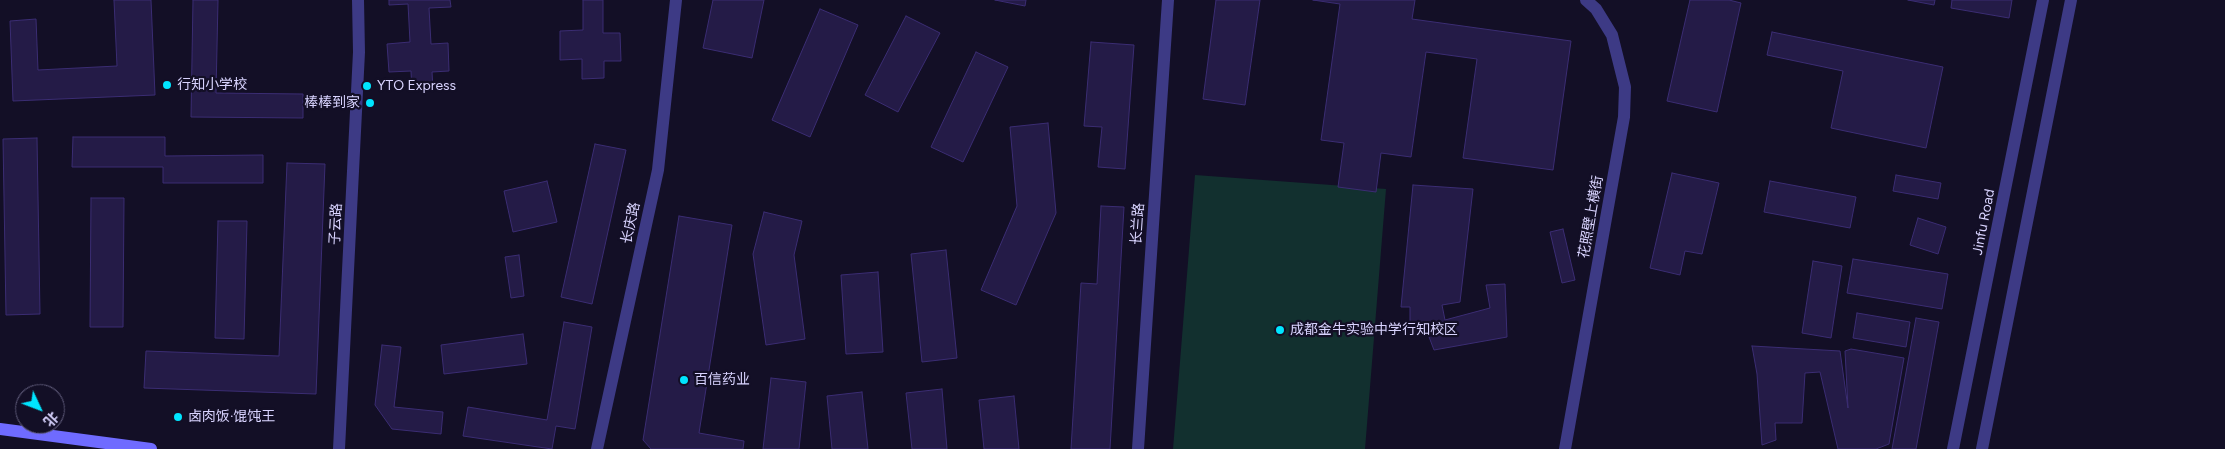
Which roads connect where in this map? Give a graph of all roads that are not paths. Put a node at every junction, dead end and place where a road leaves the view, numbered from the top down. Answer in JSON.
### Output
{"nodes":[{"id":1,"x":358,"y":0,"type":"edge"},
{"id":2,"x":676,"y":0,"type":"edge"},
{"id":3,"x":1168,"y":0,"type":"edge"},
{"id":4,"x":1586,"y":0,"type":"edge"},
{"id":5,"x":2043,"y":0,"type":"edge"},
{"id":6,"x":2071,"y":0,"type":"edge"},
{"id":7,"x":0,"y":429,"type":"edge"},
{"id":8,"x":152,"y":449,"type":"edge"},
{"id":9,"x":339,"y":449,"type":"edge"},
{"id":10,"x":597,"y":449,"type":"edge"},
{"id":11,"x":1138,"y":449,"type":"edge"},
{"id":12,"x":1565,"y":449,"type":"edge"},
{"id":13,"x":1953,"y":449,"type":"edge"},
{"id":14,"x":1982,"y":449,"type":"edge"}],
"edges":[{"from":1,"to":9,"type":"street","name":"子云路"},
{"from":2,"to":10,"type":"street","name":"长庆路"},
{"from":3,"to":11,"type":"street","name":"长兰路"},
{"from":4,"to":12,"type":"street","name":"花照壁上横街"},
{"from":5,"to":13,"type":"street","name":"Jinfu Road"},
{"from":6,"to":14,"type":"street"},
{"from":7,"to":8,"type":"main road"}]}
